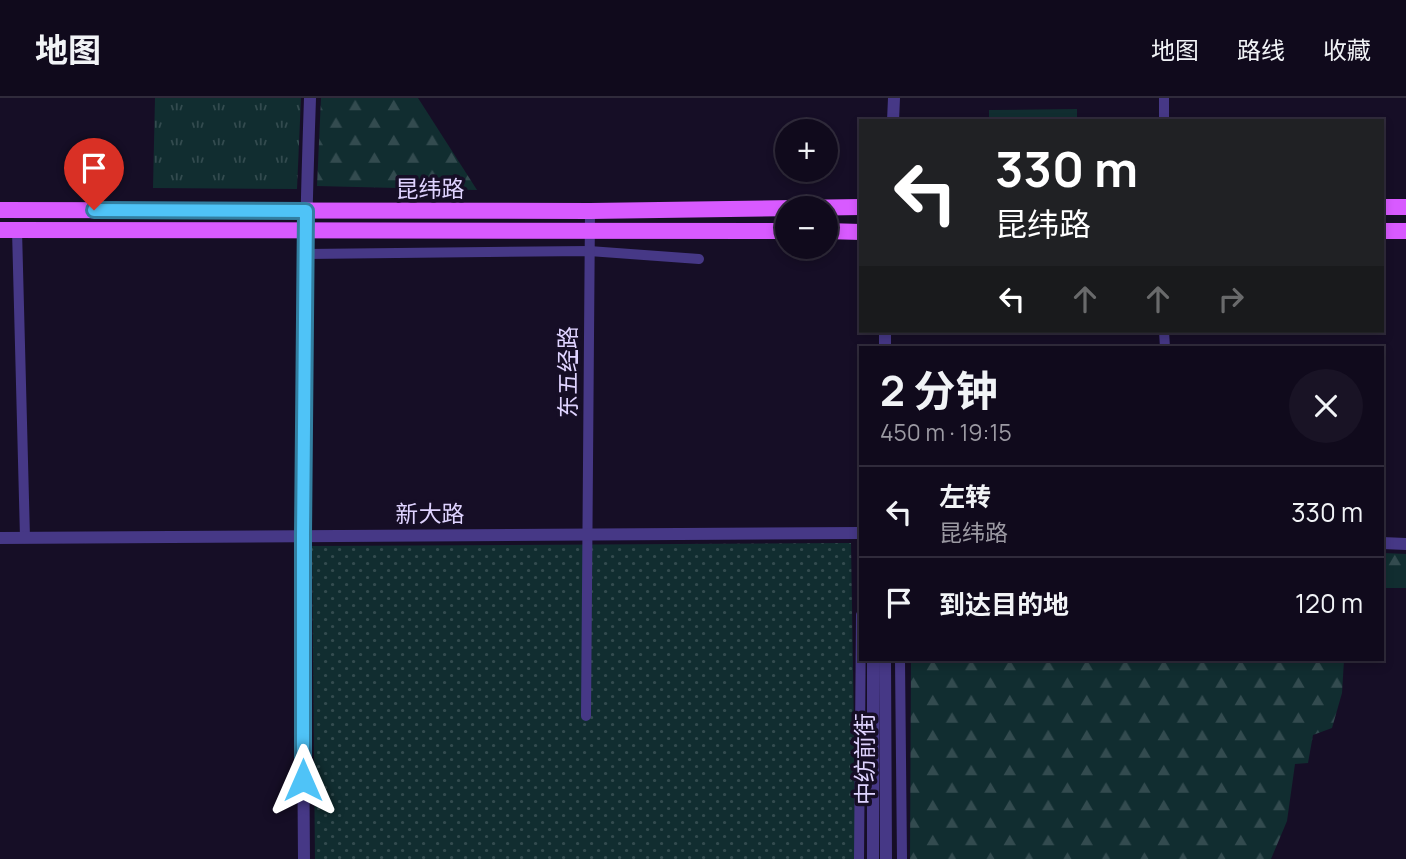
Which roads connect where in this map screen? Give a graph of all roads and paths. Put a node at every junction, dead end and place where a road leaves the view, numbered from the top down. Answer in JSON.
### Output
{"nodes":[{"id":1,"x":310,"y":98,"type":"edge"},
{"id":2,"x":894,"y":98,"type":"edge"},
{"id":3,"x":1164,"y":98,"type":"edge"},
{"id":4,"x":893,"y":119,"type":"edge"},
{"id":5,"x":1164,"y":119,"type":"edge"},
{"id":6,"x":1406,"y":206,"type":"edge"},
{"id":7,"x":859,"y":207,"type":"edge"},
{"id":8,"x":1384,"y":207,"type":"edge"},
{"id":9,"x":0,"y":210,"type":"edge"},
{"id":10,"x":306,"y":211,"type":"junction"},
{"id":11,"x":590,"y":211,"type":"junction"},
{"id":12,"x":8,"y":230,"type":"edge"},
{"id":13,"x":590,"y":230,"type":"junction"},
{"id":14,"x":306,"y":231,"type":"junction"},
{"id":15,"x":775,"y":231,"type":"edge"},
{"id":16,"x":838,"y":231,"type":"edge"},
{"id":17,"x":1384,"y":231,"type":"edge"},
{"id":18,"x":1406,"y":231,"type":"edge"},
{"id":19,"x":859,"y":232,"type":"edge"},
{"id":20,"x":589,"y":251,"type":"junction"},
{"id":21,"x":306,"y":254,"type":"junction"},
{"id":22,"x":699,"y":259,"type":"dead end"},
{"id":23,"x":859,"y":533,"type":"edge"},
{"id":24,"x":587,"y":534,"type":"junction"},
{"id":25,"x":303,"y":535,"type":"junction"},
{"id":26,"x":0,"y":538,"type":"edge"},
{"id":27,"x":25,"y":538,"type":"junction"},
{"id":28,"x":1384,"y":543,"type":"edge"},
{"id":29,"x":1406,"y":544,"type":"edge"},
{"id":30,"x":861,"y":661,"type":"edge"},
{"id":31,"x":873,"y":661,"type":"edge"},
{"id":32,"x":885,"y":661,"type":"edge"},
{"id":33,"x":900,"y":661,"type":"edge"},
{"id":34,"x":586,"y":716,"type":"dead end"},
{"id":35,"x":304,"y":859,"type":"edge"},
{"id":36,"x":859,"y":859,"type":"edge"},
{"id":37,"x":873,"y":859,"type":"edge"},
{"id":38,"x":886,"y":859,"type":"edge"},
{"id":39,"x":902,"y":859,"type":"edge"}],
"edges":[{"from":1,"to":10,"type":"street"},
{"from":2,"to":4,"type":"street"},
{"from":3,"to":5,"type":"street"},
{"from":6,"to":8,"type":"main road"},
{"from":7,"to":11,"type":"main road","name":"昆纬路"},
{"from":9,"to":10,"type":"main road","name":"昆纬路"},
{"from":10,"to":11,"type":"main road","name":"昆纬路"},
{"from":10,"to":14,"type":"street"},
{"from":11,"to":13,"type":"street","name":"东五经路"},
{"from":12,"to":14,"type":"main road","name":"昆纬路"},
{"from":12,"to":27,"type":"street"},
{"from":13,"to":14,"type":"main road","name":"昆纬路"},
{"from":13,"to":15,"type":"main road","name":"昆纬路"},
{"from":13,"to":20,"type":"street","name":"东五经路"},
{"from":14,"to":21,"type":"street"},
{"from":16,"to":19,"type":"main road"},
{"from":17,"to":18,"type":"main road"},
{"from":20,"to":21,"type":"street"},
{"from":20,"to":22,"type":"street"},
{"from":20,"to":24,"type":"street","name":"东五经路"},
{"from":21,"to":25,"type":"street"},
{"from":23,"to":24,"type":"street","name":"新大路"},
{"from":24,"to":25,"type":"street","name":"新大路"},
{"from":24,"to":34,"type":"street","name":"东五经路"},
{"from":25,"to":27,"type":"street","name":"新大路"},
{"from":25,"to":35,"type":"street"},
{"from":26,"to":27,"type":"street","name":"新大路"},
{"from":28,"to":29,"type":"street"},
{"from":30,"to":36,"type":"street"},
{"from":31,"to":37,"type":"street"},
{"from":32,"to":38,"type":"street","name":"中纺前街"},
{"from":33,"to":39,"type":"street"}]}
